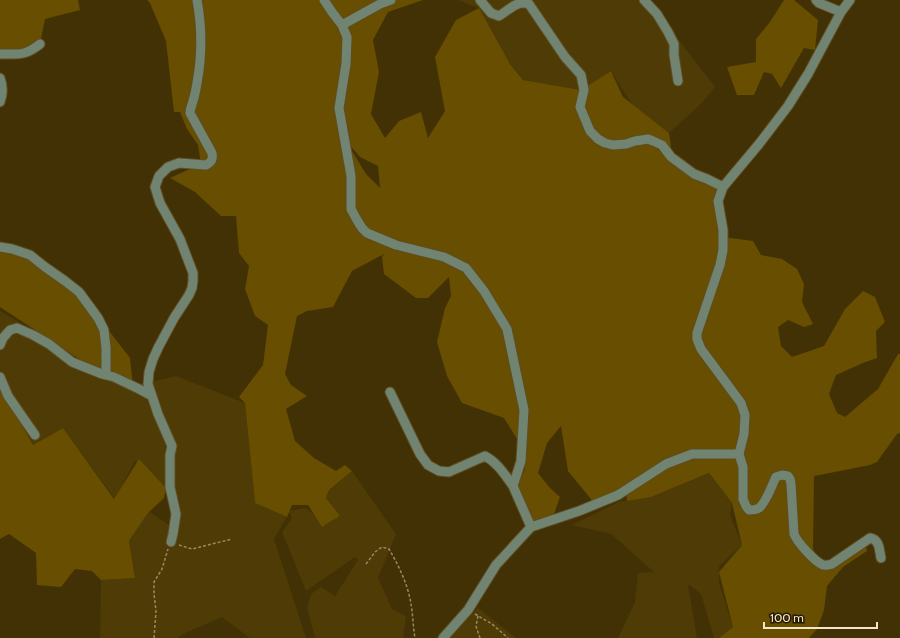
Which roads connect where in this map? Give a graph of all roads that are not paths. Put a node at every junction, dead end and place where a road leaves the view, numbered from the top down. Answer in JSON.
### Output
{"nodes":[{"id":1,"x":197,"y":0,"type":"edge"},
{"id":2,"x":324,"y":0,"type":"edge"},
{"id":3,"x":391,"y":0,"type":"edge"},
{"id":4,"x":480,"y":0,"type":"edge"},
{"id":5,"x":644,"y":0,"type":"edge"},
{"id":6,"x":816,"y":0,"type":"edge"},
{"id":7,"x":850,"y":0,"type":"edge"},
{"id":8,"x":842,"y":12,"type":"junction"},
{"id":9,"x":342,"y":25,"type":"junction"},
{"id":10,"x":40,"y":44,"type":"dead end"},
{"id":11,"x":0,"y":54,"type":"edge"},
{"id":12,"x":0,"y":78,"type":"edge"},
{"id":13,"x":678,"y":81,"type":"dead end"},
{"id":14,"x":0,"y":102,"type":"edge"},
{"id":15,"x":723,"y":187,"type":"junction"},
{"id":16,"x":0,"y":247,"type":"edge"},
{"id":17,"x":0,"y":345,"type":"edge"},
{"id":18,"x":106,"y":375,"type":"junction"},
{"id":19,"x":0,"y":377,"type":"edge"},
{"id":20,"x":390,"y":392,"type":"dead end"},
{"id":21,"x":152,"y":396,"type":"junction"},
{"id":22,"x":35,"y":435,"type":"dead end"},
{"id":23,"x":739,"y":454,"type":"junction"},
{"id":24,"x":513,"y":486,"type":"junction"},
{"id":25,"x":531,"y":527,"type":"junction"},
{"id":26,"x":171,"y":542,"type":"road end"},
{"id":27,"x":881,"y":558,"type":"dead end"},
{"id":28,"x":443,"y":638,"type":"edge"}],
"edges":[{"from":1,"to":21,"type":"street"},
{"from":2,"to":9,"type":"street"},
{"from":3,"to":9,"type":"street"},
{"from":4,"to":15,"type":"street"},
{"from":5,"to":13,"type":"street"},
{"from":6,"to":8,"type":"street"},
{"from":7,"to":8,"type":"street"},
{"from":8,"to":15,"type":"street"},
{"from":9,"to":24,"type":"street"},
{"from":10,"to":11,"type":"street"},
{"from":12,"to":14,"type":"street"},
{"from":15,"to":23,"type":"street"},
{"from":16,"to":18,"type":"street"},
{"from":17,"to":18,"type":"street"},
{"from":18,"to":21,"type":"street"},
{"from":19,"to":22,"type":"street"},
{"from":20,"to":24,"type":"street"},
{"from":21,"to":26,"type":"street"},
{"from":23,"to":25,"type":"street"},
{"from":23,"to":27,"type":"street"},
{"from":24,"to":25,"type":"street"},
{"from":25,"to":28,"type":"street"}]}
